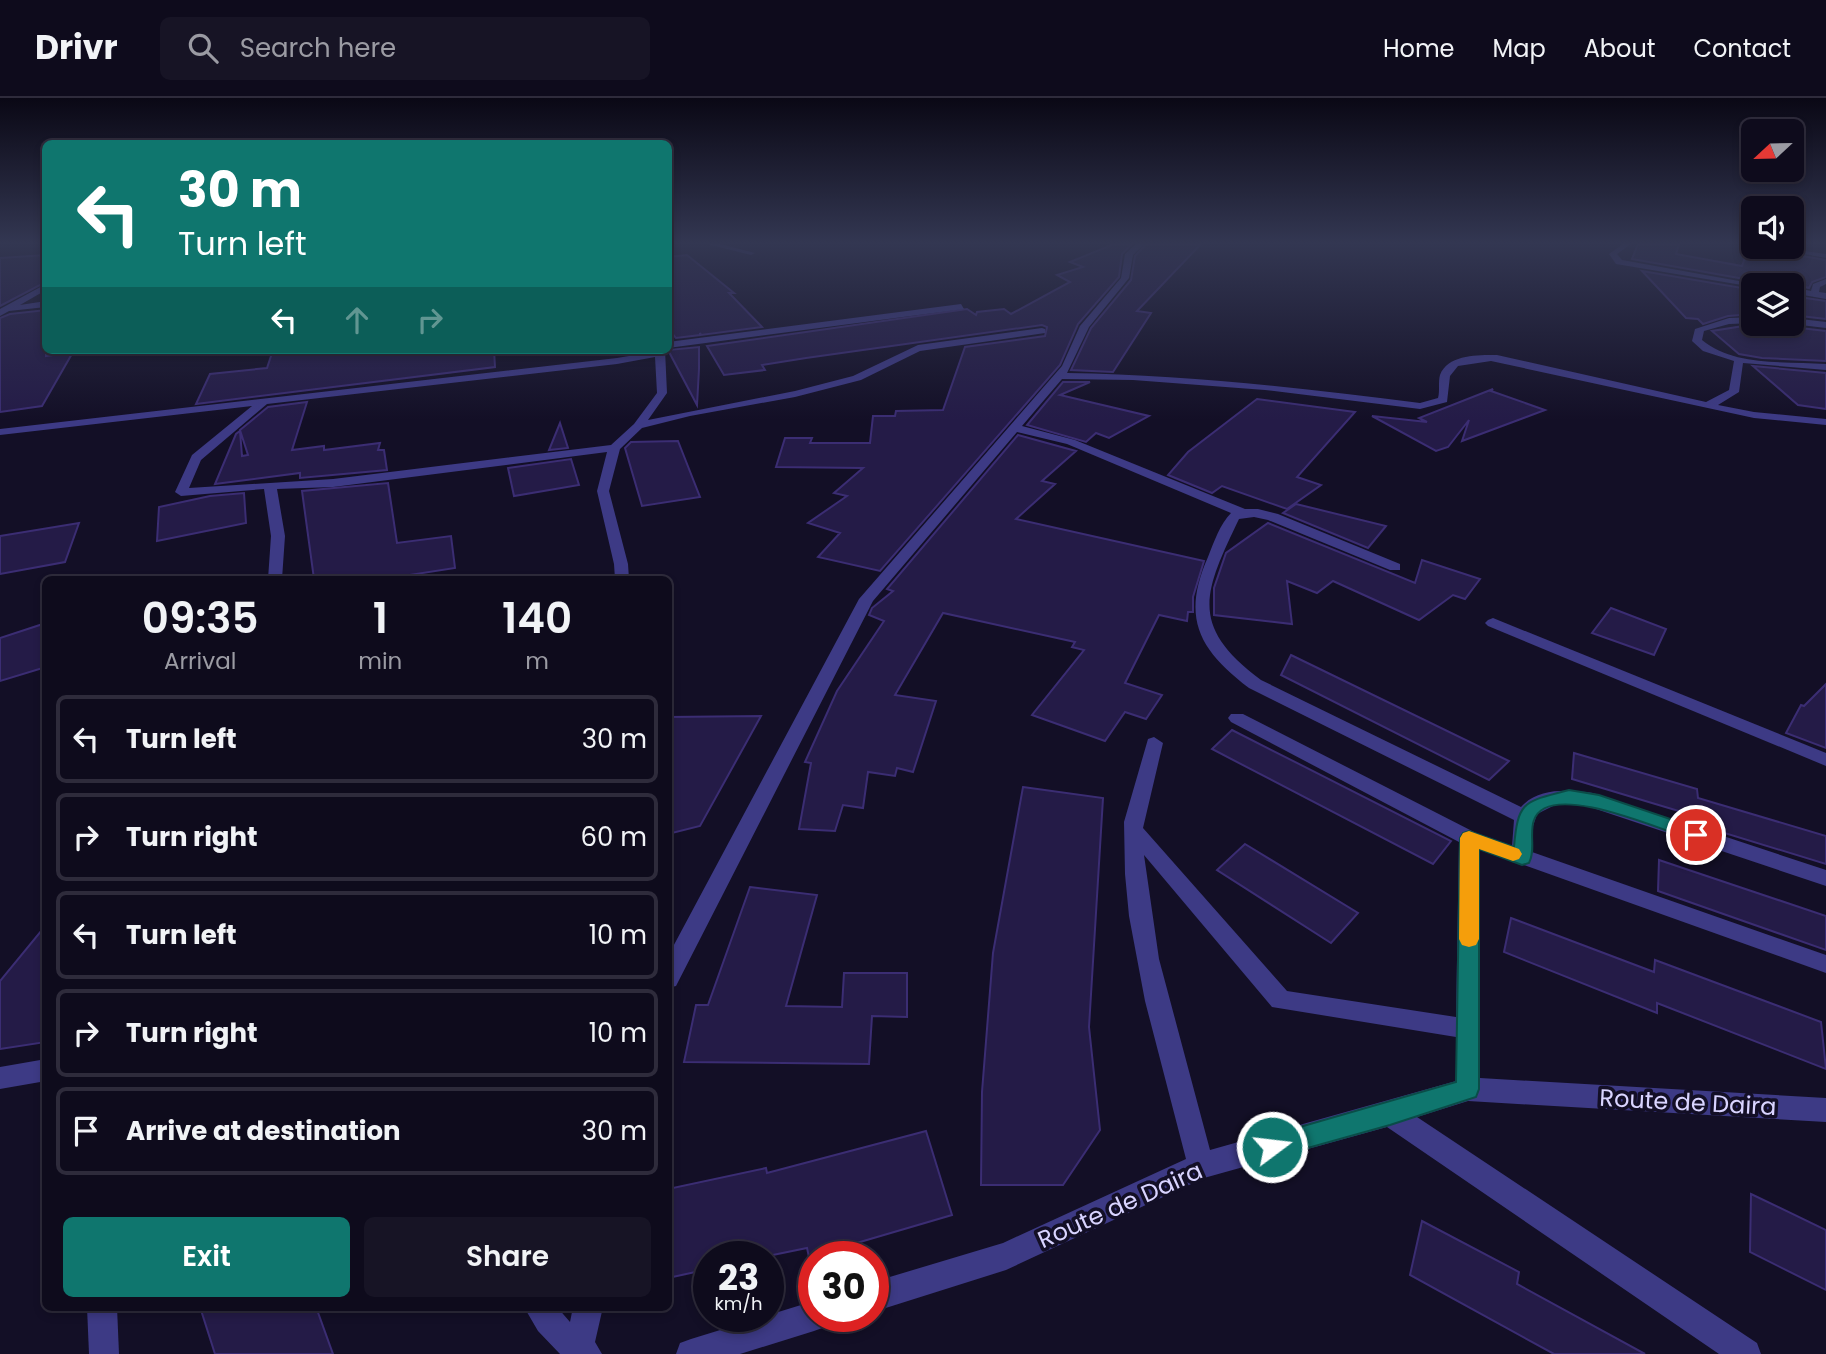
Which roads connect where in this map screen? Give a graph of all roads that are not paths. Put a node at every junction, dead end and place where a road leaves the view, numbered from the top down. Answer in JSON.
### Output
{"nodes":[{"id":1,"x":1104,"y":303,"type":"edge"},
{"id":2,"x":42,"y":305,"type":"edge"},
{"id":3,"x":961,"y":307,"type":"dead end"},
{"id":4,"x":4,"y":311,"type":"edge"},
{"id":5,"x":1741,"y":321,"type":"edge"},
{"id":6,"x":1804,"y":322,"type":"edge"},
{"id":7,"x":1826,"y":325,"type":"edge"},
{"id":8,"x":1042,"y":331,"type":"dead end"},
{"id":9,"x":672,"y":349,"type":"edge"},
{"id":10,"x":632,"y":354,"type":"edge"},
{"id":11,"x":663,"y":354,"type":"edge"},
{"id":12,"x":1739,"y":359,"type":"junction"},
{"id":13,"x":1826,"y":367,"type":"edge"},
{"id":14,"x":1059,"y":376,"type":"junction"},
{"id":15,"x":265,"y":402,"type":"junction"},
{"id":16,"x":1707,"y":406,"type":"junction"},
{"id":17,"x":1826,"y":422,"type":"edge"},
{"id":18,"x":638,"y":426,"type":"junction"},
{"id":19,"x":1015,"y":428,"type":"junction"},
{"id":20,"x":0,"y":432,"type":"edge"},
{"id":21,"x":614,"y":448,"type":"junction"},
{"id":22,"x":271,"y":485,"type":"junction"},
{"id":23,"x":1242,"y":513,"type":"junction"},
{"id":24,"x":1395,"y":567,"type":"dead end"},
{"id":25,"x":275,"y":576,"type":"edge"},
{"id":26,"x":622,"y":576,"type":"edge"},
{"id":27,"x":1493,"y":623,"type":"dead end"},
{"id":28,"x":1237,"y":718,"type":"dead end"},
{"id":29,"x":1154,"y":743,"type":"dead end"},
{"id":30,"x":1826,"y":760,"type":"edge"},
{"id":31,"x":1525,"y":817,"type":"junction"},
{"id":32,"x":1133,"y":829,"type":"junction"},
{"id":33,"x":1469,"y":838,"type":"junction"},
{"id":34,"x":1522,"y":858,"type":"junction"},
{"id":35,"x":1826,"y":878,"type":"edge"},
{"id":36,"x":1826,"y":964,"type":"edge"},
{"id":37,"x":672,"y":971,"type":"edge"},
{"id":38,"x":1469,"y":1029,"type":"junction"},
{"id":39,"x":42,"y":1071,"type":"edge"},
{"id":40,"x":0,"y":1078,"type":"edge"},
{"id":41,"x":1468,"y":1089,"type":"junction"},
{"id":42,"x":1826,"y":1110,"type":"edge"},
{"id":43,"x":1390,"y":1114,"type":"junction"},
{"id":44,"x":1201,"y":1166,"type":"junction"},
{"id":45,"x":889,"y":1292,"type":"edge"},
{"id":46,"x":102,"y":1311,"type":"edge"},
{"id":47,"x":541,"y":1311,"type":"edge"},
{"id":48,"x":586,"y":1311,"type":"edge"},
{"id":49,"x":798,"y":1321,"type":"edge"},
{"id":50,"x":580,"y":1353,"type":"edge"},
{"id":51,"x":104,"y":1354,"type":"edge"},
{"id":52,"x":691,"y":1354,"type":"edge"},
{"id":53,"x":1746,"y":1354,"type":"edge"}],
"edges":[{"from":1,"to":14,"type":"street"},
{"from":2,"to":4,"type":"street"},
{"from":3,"to":9,"type":"street"},
{"from":5,"to":12,"type":"street"},
{"from":6,"to":7,"type":"street"},
{"from":8,"to":18,"type":"street"},
{"from":10,"to":15,"type":"street"},
{"from":11,"to":18,"type":"street"},
{"from":12,"to":13,"type":"street"},
{"from":12,"to":16,"type":"street"},
{"from":14,"to":16,"type":"street"},
{"from":14,"to":19,"type":"street"},
{"from":15,"to":20,"type":"street"},
{"from":15,"to":22,"type":"street"},
{"from":16,"to":17,"type":"street"},
{"from":18,"to":21,"type":"street"},
{"from":19,"to":23,"type":"street"},
{"from":19,"to":37,"type":"street"},
{"from":21,"to":22,"type":"street"},
{"from":21,"to":26,"type":"street"},
{"from":22,"to":25,"type":"street"},
{"from":23,"to":24,"type":"street"},
{"from":23,"to":31,"type":"street"},
{"from":27,"to":30,"type":"street"},
{"from":28,"to":33,"type":"street"},
{"from":29,"to":32,"type":"street"},
{"from":31,"to":34,"type":"street"},
{"from":31,"to":35,"type":"street"},
{"from":32,"to":38,"type":"street"},
{"from":32,"to":44,"type":"street"},
{"from":33,"to":34,"type":"street"},
{"from":33,"to":38,"type":"street"},
{"from":34,"to":36,"type":"street"},
{"from":38,"to":41,"type":"street"},
{"from":39,"to":40,"type":"street"},
{"from":41,"to":42,"type":"street","name":"Route de Daira"},
{"from":41,"to":43,"type":"street","name":"Route de Daira"},
{"from":43,"to":44,"type":"street","name":"Route de Daira"},
{"from":43,"to":53,"type":"street"},
{"from":44,"to":45,"type":"street","name":"Route de Daira"},
{"from":46,"to":51,"type":"street"},
{"from":47,"to":50,"type":"street"},
{"from":48,"to":50,"type":"street"},
{"from":49,"to":52,"type":"street"}]}
